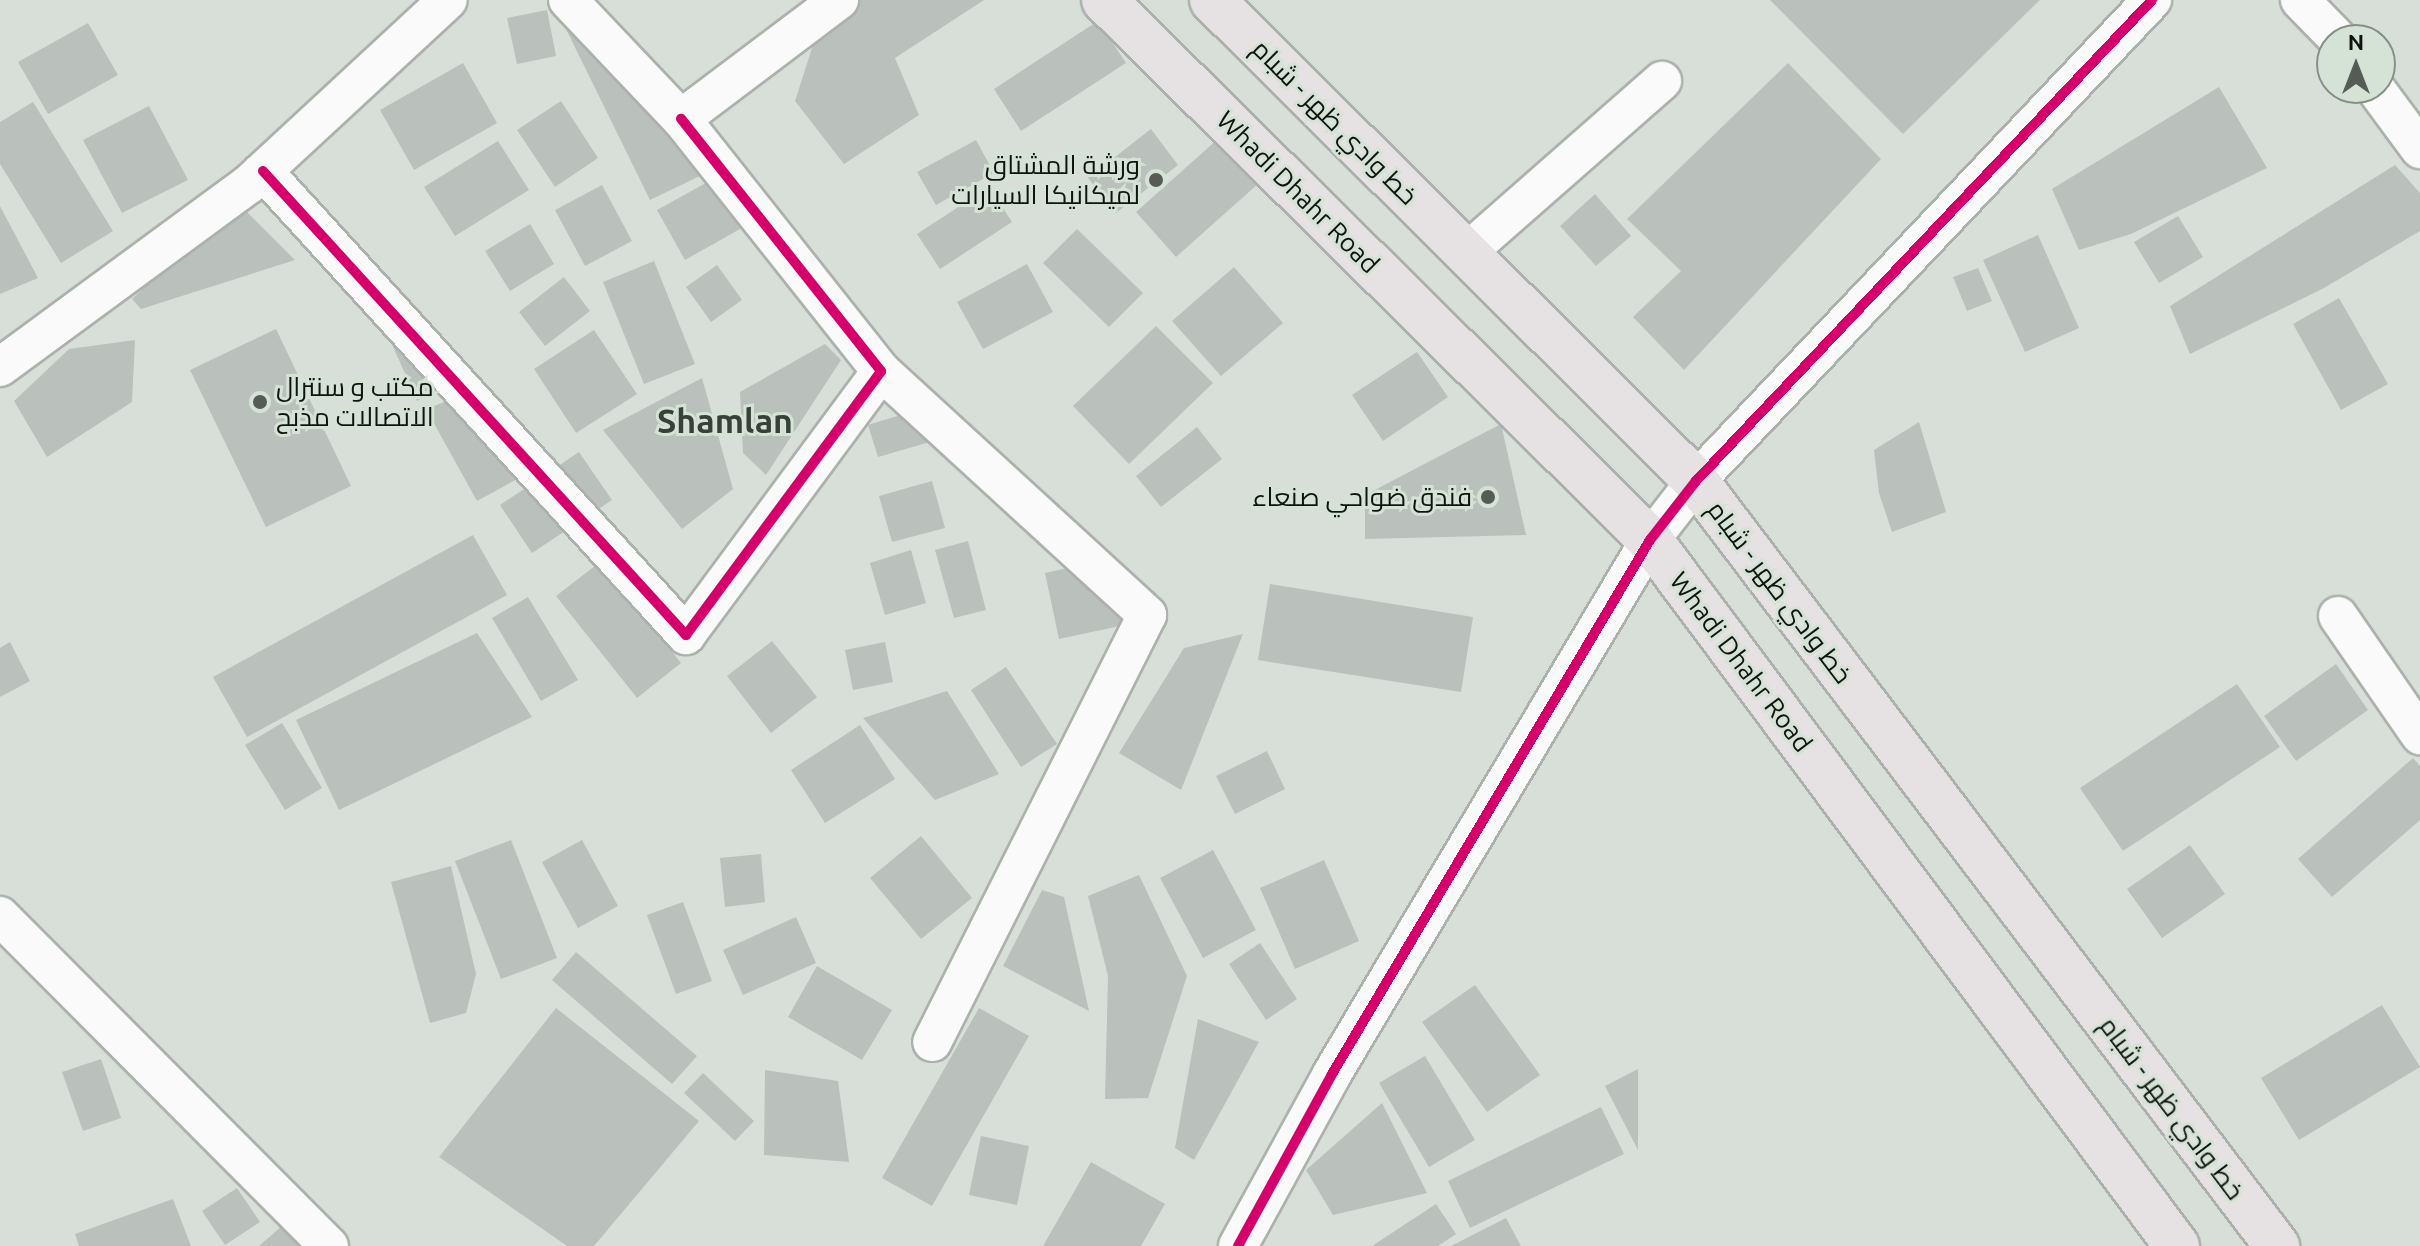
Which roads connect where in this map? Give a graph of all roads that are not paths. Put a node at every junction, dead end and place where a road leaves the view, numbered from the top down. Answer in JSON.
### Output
{"nodes":[{"id":1,"x":448,"y":0,"type":"edge"},
{"id":2,"x":568,"y":0,"type":"edge"},
{"id":3,"x":839,"y":0,"type":"edge"},
{"id":4,"x":1104,"y":0,"type":"edge"},
{"id":5,"x":1212,"y":0,"type":"edge"},
{"id":6,"x":2152,"y":0,"type":"edge"},
{"id":7,"x":2300,"y":0,"type":"edge"},
{"id":8,"x":2323,"y":24,"type":"edge"},
{"id":9,"x":1662,"y":81,"type":"dead end"},
{"id":10,"x":2387,"y":104,"type":"edge"},
{"id":11,"x":681,"y":119,"type":"junction"},
{"id":12,"x":2420,"y":149,"type":"edge"},
{"id":13,"x":263,"y":171,"type":"junction"},
{"id":14,"x":1466,"y":253,"type":"junction"},
{"id":15,"x":0,"y":367,"type":"edge"},
{"id":16,"x":881,"y":371,"type":"junction"},
{"id":17,"x":1696,"y":481,"type":"junction"},
{"id":18,"x":1650,"y":540,"type":"junction"},
{"id":19,"x":2338,"y":616,"type":"dead end"},
{"id":20,"x":2420,"y":735,"type":"edge"},
{"id":21,"x":0,"y":916,"type":"edge"},
{"id":22,"x":932,"y":1042,"type":"dead end"},
{"id":23,"x":329,"y":1246,"type":"edge"},
{"id":24,"x":1238,"y":1246,"type":"edge"},
{"id":25,"x":2177,"y":1246,"type":"edge"},
{"id":26,"x":2277,"y":1246,"type":"edge"}],
"edges":[{"from":1,"to":13,"type":"street"},
{"from":2,"to":11,"type":"street"},
{"from":3,"to":11,"type":"street"},
{"from":4,"to":18,"type":"main road","name":"Whadi Dhahr Road"},
{"from":5,"to":14,"type":"main road","name":"خط وادي ظهر - شبام"},
{"from":6,"to":17,"type":"street"},
{"from":7,"to":8,"type":"street"},
{"from":9,"to":14,"type":"street"},
{"from":10,"to":12,"type":"street"},
{"from":11,"to":16,"type":"street"},
{"from":13,"to":15,"type":"street"},
{"from":13,"to":16,"type":"street"},
{"from":14,"to":17,"type":"main road","name":"خط وادي ظهر - شبام"},
{"from":16,"to":22,"type":"street"},
{"from":17,"to":18,"type":"street"},
{"from":17,"to":26,"type":"main road","name":"خط وادي ظهر - شبام"},
{"from":18,"to":24,"type":"street"},
{"from":18,"to":25,"type":"main road","name":"Whadi Dhahr Road"},
{"from":19,"to":20,"type":"street"},
{"from":21,"to":23,"type":"street"}]}
